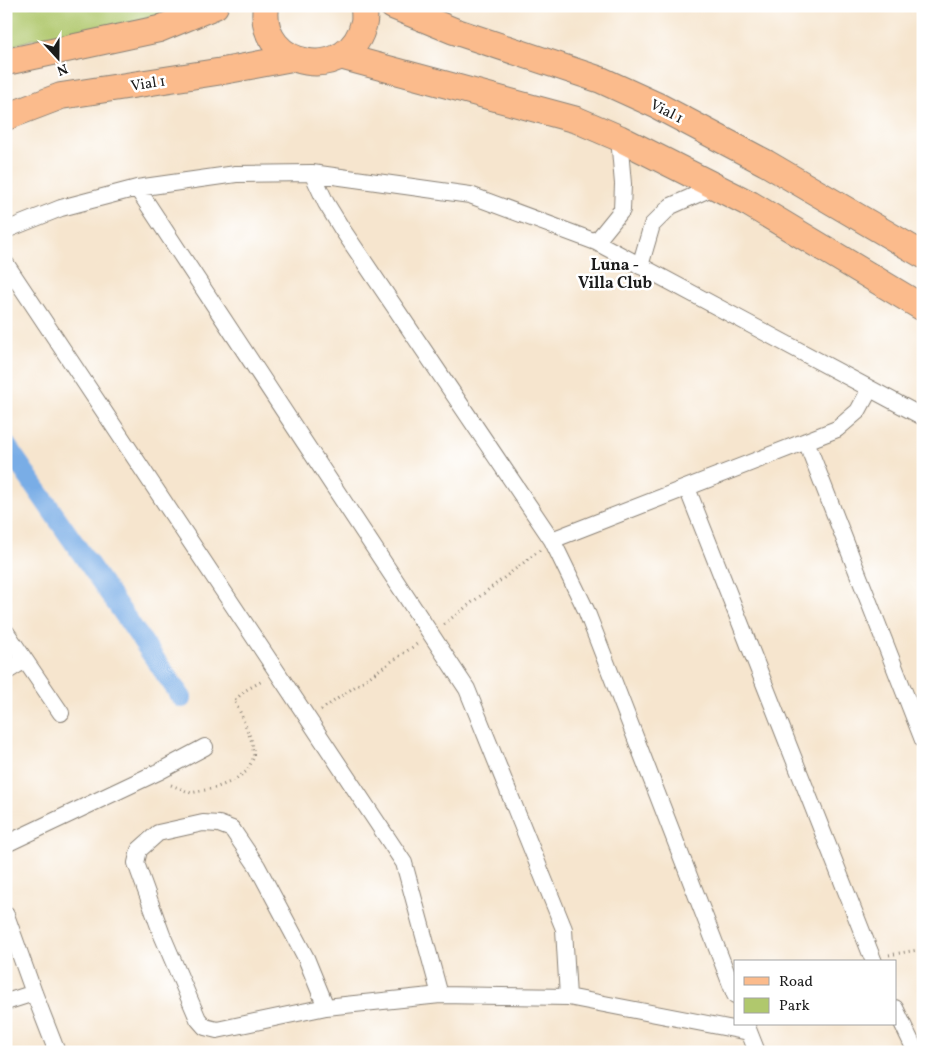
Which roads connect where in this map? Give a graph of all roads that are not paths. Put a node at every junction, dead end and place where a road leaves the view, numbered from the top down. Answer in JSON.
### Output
{"nodes":[{"id":1,"x":216,"y":6,"type":"edge"},
{"id":2,"x":266,"y":6,"type":"edge"},
{"id":3,"x":364,"y":6,"type":"edge"},
{"id":4,"x":393,"y":6,"type":"edge"},
{"id":5,"x":340,"y":56,"type":"junction"},
{"id":6,"x":292,"y":58,"type":"junction"},
{"id":7,"x":6,"y":62,"type":"edge"},
{"id":8,"x":6,"y":117,"type":"edge"},
{"id":9,"x":619,"y":138,"type":"junction"},
{"id":10,"x":312,"y":173,"type":"junction"},
{"id":11,"x":716,"y":186,"type":"junction"},
{"id":12,"x":137,"y":188,"type":"junction"},
{"id":13,"x":6,"y":230,"type":"edge"},
{"id":14,"x":596,"y":242,"type":"junction"},
{"id":15,"x":923,"y":255,"type":"edge"},
{"id":16,"x":6,"y":264,"type":"edge"},
{"id":17,"x":640,"y":266,"type":"junction"},
{"id":18,"x":923,"y":308,"type":"edge"},
{"id":19,"x":870,"y":389,"type":"junction"},
{"id":20,"x":923,"y":417,"type":"edge"},
{"id":21,"x":806,"y":441,"type":"junction"},
{"id":22,"x":687,"y":488,"type":"junction"},
{"id":23,"x":552,"y":540,"type":"junction"},
{"id":24,"x":6,"y":632,"type":"edge"},
{"id":25,"x":25,"y":660,"type":"junction"},
{"id":26,"x":6,"y":672,"type":"edge"},
{"id":27,"x":61,"y":714,"type":"dead end"},
{"id":28,"x":923,"y":740,"type":"edge"},
{"id":29,"x":205,"y":747,"type":"dead end"},
{"id":30,"x":6,"y":844,"type":"edge"},
{"id":31,"x":6,"y":915,"type":"edge"},
{"id":32,"x":873,"y":960,"type":"edge"},
{"id":33,"x":734,"y":992,"type":"edge"},
{"id":34,"x":34,"y":993,"type":"junction"},
{"id":35,"x":440,"y":995,"type":"junction"},
{"id":36,"x":568,"y":997,"type":"junction"},
{"id":37,"x":6,"y":1002,"type":"edge"},
{"id":38,"x":326,"y":1007,"type":"junction"},
{"id":39,"x":896,"y":1010,"type":"edge"},
{"id":40,"x":734,"y":1026,"type":"edge"},
{"id":41,"x":747,"y":1028,"type":"edge"},
{"id":42,"x":57,"y":1052,"type":"edge"},
{"id":43,"x":758,"y":1052,"type":"edge"},
{"id":44,"x":916,"y":1052,"type":"edge"}],
"edges":[{"from":1,"to":7,"type":"main road"},
{"from":2,"to":6,"type":"main road"},
{"from":3,"to":5,"type":"main road"},
{"from":4,"to":15,"type":"main road","name":"Vial 1"},
{"from":5,"to":6,"type":"main road"},
{"from":5,"to":9,"type":"main road"},
{"from":6,"to":8,"type":"main road","name":"Vial 1"},
{"from":9,"to":11,"type":"main road"},
{"from":9,"to":14,"type":"street"},
{"from":10,"to":12,"type":"street"},
{"from":10,"to":14,"type":"street"},
{"from":10,"to":23,"type":"street"},
{"from":11,"to":17,"type":"street"},
{"from":11,"to":18,"type":"main road"},
{"from":12,"to":13,"type":"street"},
{"from":12,"to":36,"type":"street"},
{"from":14,"to":17,"type":"street"},
{"from":16,"to":35,"type":"street"},
{"from":17,"to":19,"type":"street"},
{"from":19,"to":20,"type":"street"},
{"from":19,"to":21,"type":"street"},
{"from":21,"to":22,"type":"street"},
{"from":21,"to":28,"type":"street"},
{"from":22,"to":23,"type":"street"},
{"from":22,"to":32,"type":"street"},
{"from":23,"to":33,"type":"street"},
{"from":24,"to":25,"type":"street"},
{"from":25,"to":26,"type":"street"},
{"from":25,"to":27,"type":"street"},
{"from":29,"to":30,"type":"street"},
{"from":31,"to":34,"type":"street"},
{"from":34,"to":37,"type":"street"},
{"from":34,"to":42,"type":"street"},
{"from":35,"to":36,"type":"street"},
{"from":35,"to":38,"type":"street"},
{"from":36,"to":40,"type":"street"},
{"from":38,"to":38,"type":"street"},
{"from":39,"to":44,"type":"street"},
{"from":41,"to":43,"type":"street"}]}
